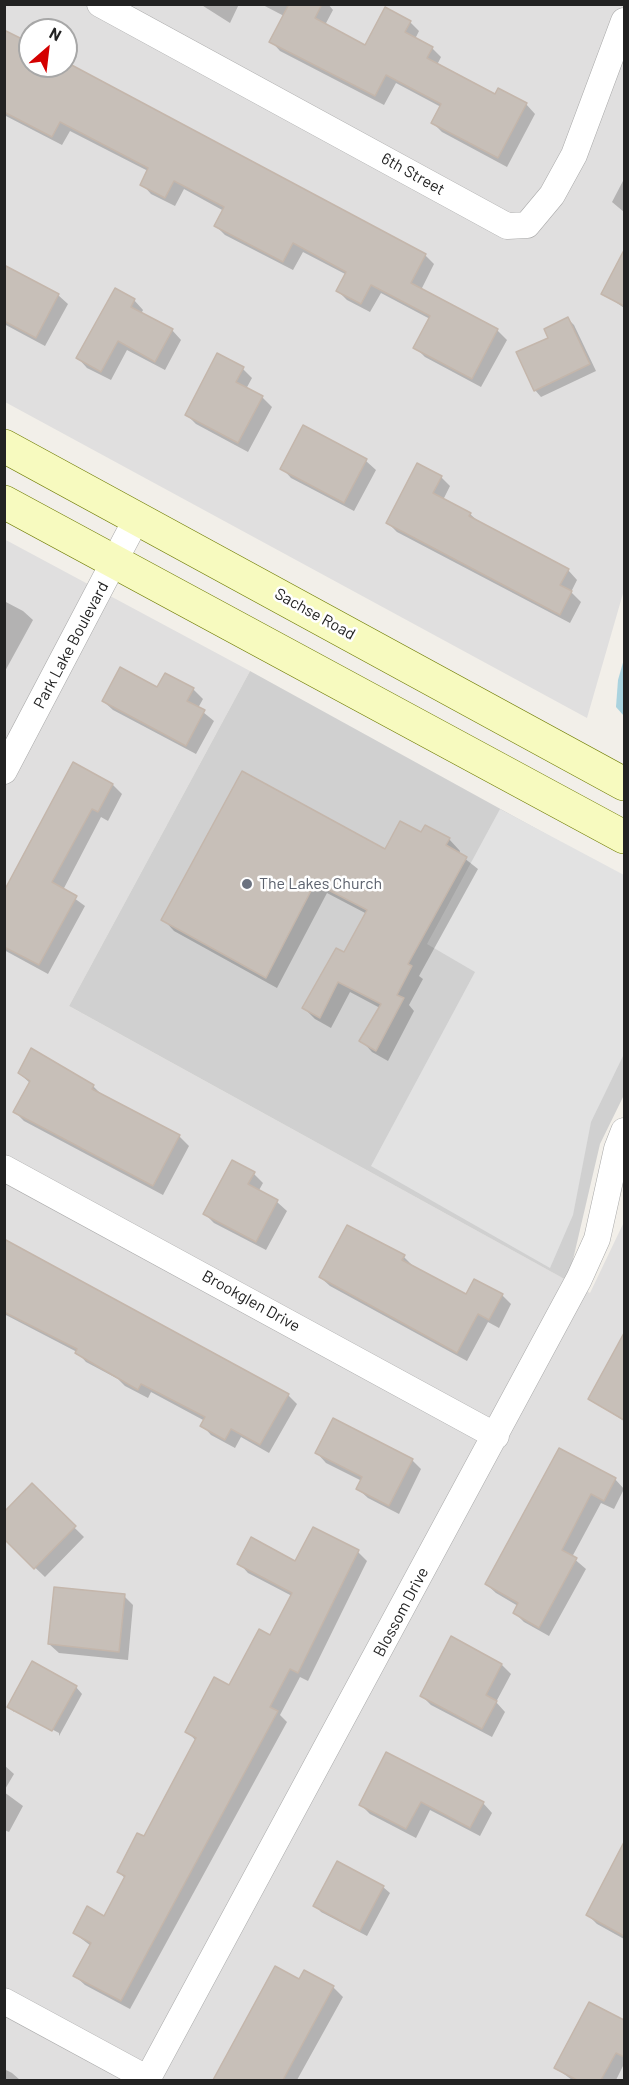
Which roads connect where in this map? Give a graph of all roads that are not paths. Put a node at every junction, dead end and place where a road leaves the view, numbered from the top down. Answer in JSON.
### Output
{"nodes":[{"id":1,"x":100,"y":4,"type":"edge"},
{"id":2,"x":624,"y":21,"type":"edge"},
{"id":3,"x":4,"y":446,"type":"edge"},
{"id":4,"x":4,"y":502,"type":"edge"},
{"id":5,"x":137,"y":518,"type":"junction"},
{"id":6,"x":114,"y":561,"type":"junction"},
{"id":7,"x":4,"y":771,"type":"edge"},
{"id":8,"x":624,"y":784,"type":"edge"},
{"id":9,"x":624,"y":837,"type":"edge"},
{"id":10,"x":624,"y":1131,"type":"edge"},
{"id":11,"x":4,"y":1168,"type":"edge"},
{"id":12,"x":496,"y":1436,"type":"junction"},
{"id":13,"x":4,"y":2001,"type":"edge"},
{"id":14,"x":148,"y":2080,"type":"edge"}],
"edges":[{"from":1,"to":2,"type":"street","name":"6th Street"},
{"from":3,"to":5,"type":"main road","name":"Sachse Road"},
{"from":4,"to":6,"type":"main road"},
{"from":5,"to":6,"type":"street","name":"Park Lake Boulevard"},
{"from":5,"to":8,"type":"main road","name":"Sachse Road"},
{"from":6,"to":7,"type":"street","name":"Park Lake Boulevard"},
{"from":6,"to":9,"type":"main road"},
{"from":10,"to":12,"type":"street","name":"Blossom Drive"},
{"from":11,"to":12,"type":"street","name":"Brookglen Drive"},
{"from":12,"to":14,"type":"street","name":"Blossom Drive"},
{"from":13,"to":14,"type":"street"}]}
